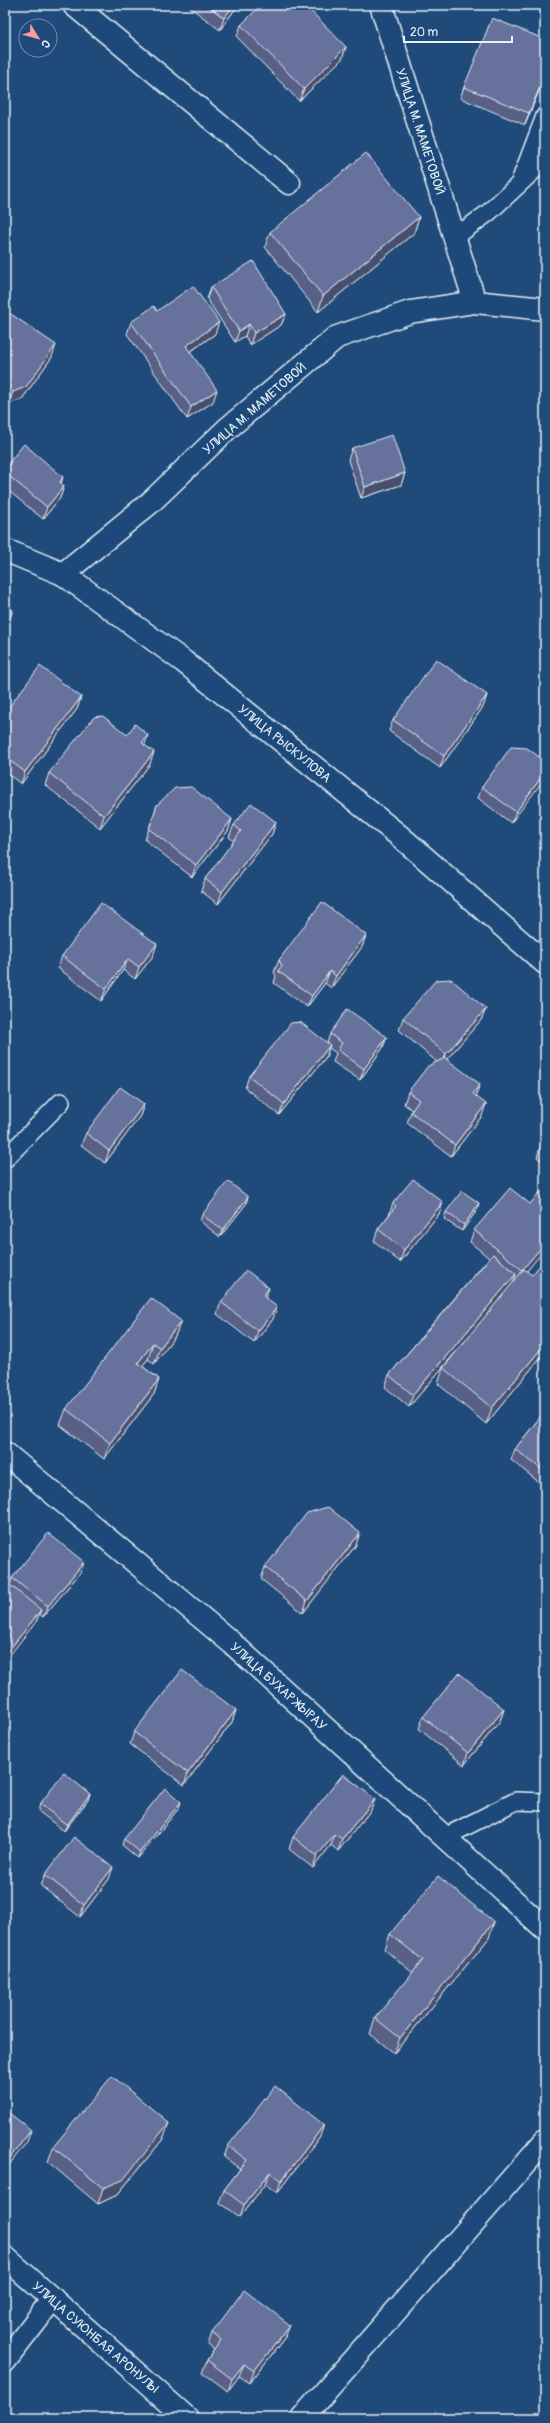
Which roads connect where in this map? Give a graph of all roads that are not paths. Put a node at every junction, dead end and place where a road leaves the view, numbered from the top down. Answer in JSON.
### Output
{"nodes":[{"id":1,"x":74,"y":5,"type":"edge"},
{"id":2,"x":381,"y":5,"type":"edge"},
{"id":3,"x":545,"y":116,"type":"edge"},
{"id":4,"x":545,"y":160,"type":"edge"},
{"id":5,"x":289,"y":183,"type":"dead end"},
{"id":6,"x":518,"y":187,"type":"junction"},
{"id":7,"x":454,"y":237,"type":"junction"},
{"id":8,"x":475,"y":302,"type":"junction"},
{"id":9,"x":545,"y":310,"type":"edge"},
{"id":10,"x":5,"y":550,"type":"edge"},
{"id":11,"x":63,"y":574,"type":"junction"},
{"id":12,"x":545,"y":963,"type":"edge"},
{"id":13,"x":61,"y":1102,"type":"dead end"},
{"id":14,"x":5,"y":1159,"type":"edge"},
{"id":15,"x":5,"y":1453,"type":"edge"},
{"id":16,"x":545,"y":1802,"type":"edge"},
{"id":17,"x":445,"y":1837,"type":"junction"},
{"id":18,"x":545,"y":1929,"type":"edge"},
{"id":19,"x":545,"y":2141,"type":"edge"},
{"id":20,"x":5,"y":2257,"type":"edge"},
{"id":21,"x":53,"y":2299,"type":"junction"},
{"id":22,"x":5,"y":2361,"type":"edge"},
{"id":23,"x":187,"y":2418,"type":"edge"},
{"id":24,"x":302,"y":2418,"type":"edge"}],
"edges":[{"from":1,"to":5,"type":"street"},
{"from":2,"to":7,"type":"street","name":"УЛИЦА М. МАМЕТОВОЙ"},
{"from":3,"to":6,"type":"lane"},
{"from":4,"to":6,"type":"lane"},
{"from":6,"to":7,"type":"lane"},
{"from":7,"to":8,"type":"street","name":"УЛИЦА М. МАМЕТОВОЙ"},
{"from":8,"to":9,"type":"street","name":"УЛИЦА М. МАМЕТОВОЙ"},
{"from":8,"to":11,"type":"street","name":"УЛИЦА М. МАМЕТОВОЙ"},
{"from":10,"to":11,"type":"street","name":"УЛИЦА РЫСКУЛОВА"},
{"from":11,"to":12,"type":"street","name":"УЛИЦА РЫСКУЛОВА"},
{"from":13,"to":14,"type":"lane"},
{"from":15,"to":17,"type":"street","name":"УЛИЦА БУХАР ЖЫРАУ"},
{"from":16,"to":17,"type":"lane"},
{"from":17,"to":18,"type":"street","name":"УЛИЦА БУХАР ЖЫРАУ"},
{"from":19,"to":24,"type":"street"},
{"from":20,"to":21,"type":"street","name":"УЛИЦА СУЮНБАЯ АРОНУЛЫ"},
{"from":21,"to":22,"type":"street"},
{"from":21,"to":23,"type":"street","name":"УЛИЦА СУЮНБАЯ АРОНУЛЫ"}]}
